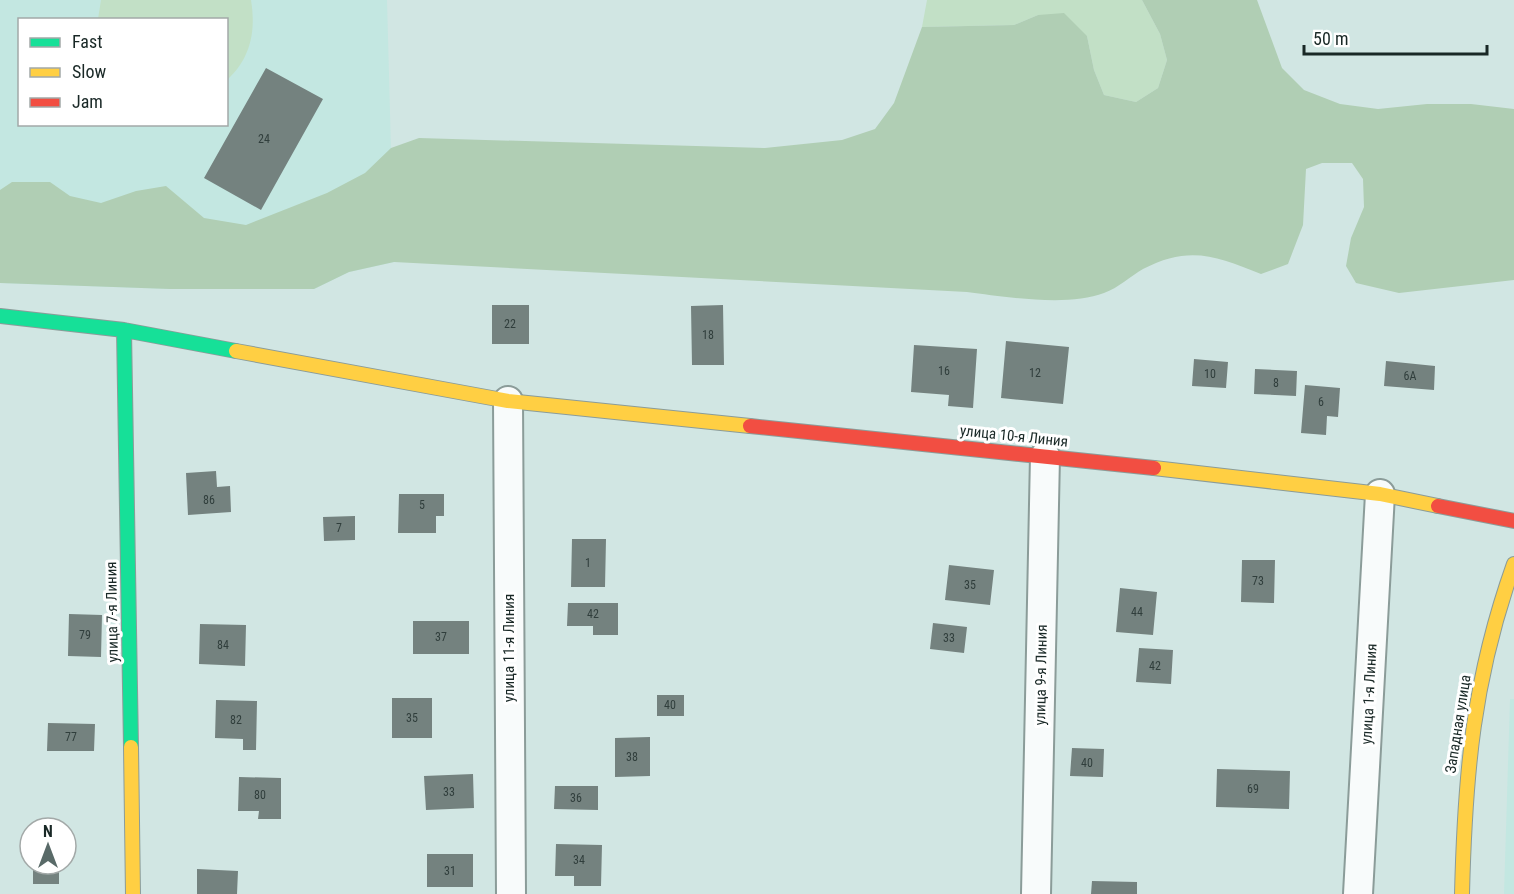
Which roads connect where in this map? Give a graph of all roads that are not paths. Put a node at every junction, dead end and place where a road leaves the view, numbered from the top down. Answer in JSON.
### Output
{"nodes":[{"id":1,"x":0,"y":316,"type":"edge"},
{"id":2,"x":124,"y":330,"type":"junction"},
{"id":3,"x":508,"y":401,"type":"junction"},
{"id":4,"x":1045,"y":456,"type":"junction"},
{"id":5,"x":1380,"y":494,"type":"junction"},
{"id":6,"x":1514,"y":521,"type":"edge"},
{"id":7,"x":1514,"y":564,"type":"edge"},
{"id":8,"x":133,"y":894,"type":"edge"},
{"id":9,"x":511,"y":894,"type":"edge"},
{"id":10,"x":1036,"y":894,"type":"edge"},
{"id":11,"x":1358,"y":894,"type":"edge"},
{"id":12,"x":1462,"y":894,"type":"edge"}],
"edges":[{"from":1,"to":2,"type":"street","name":"улица 10-я Линия"},
{"from":2,"to":3,"type":"street","name":"улица 10-я Линия"},
{"from":2,"to":8,"type":"street","name":"улица 7-я Линия"},
{"from":3,"to":4,"type":"street","name":"улица 10-я Линия"},
{"from":3,"to":9,"type":"street","name":"улица 11-я Линия"},
{"from":4,"to":5,"type":"street","name":"улица 10-я Линия"},
{"from":4,"to":10,"type":"street","name":"улица 9-я Линия"},
{"from":5,"to":6,"type":"street","name":"улица 10-я Линия"},
{"from":5,"to":11,"type":"street","name":"улица 1-я Линия"},
{"from":7,"to":12,"type":"street","name":"Западная улица"}]}
